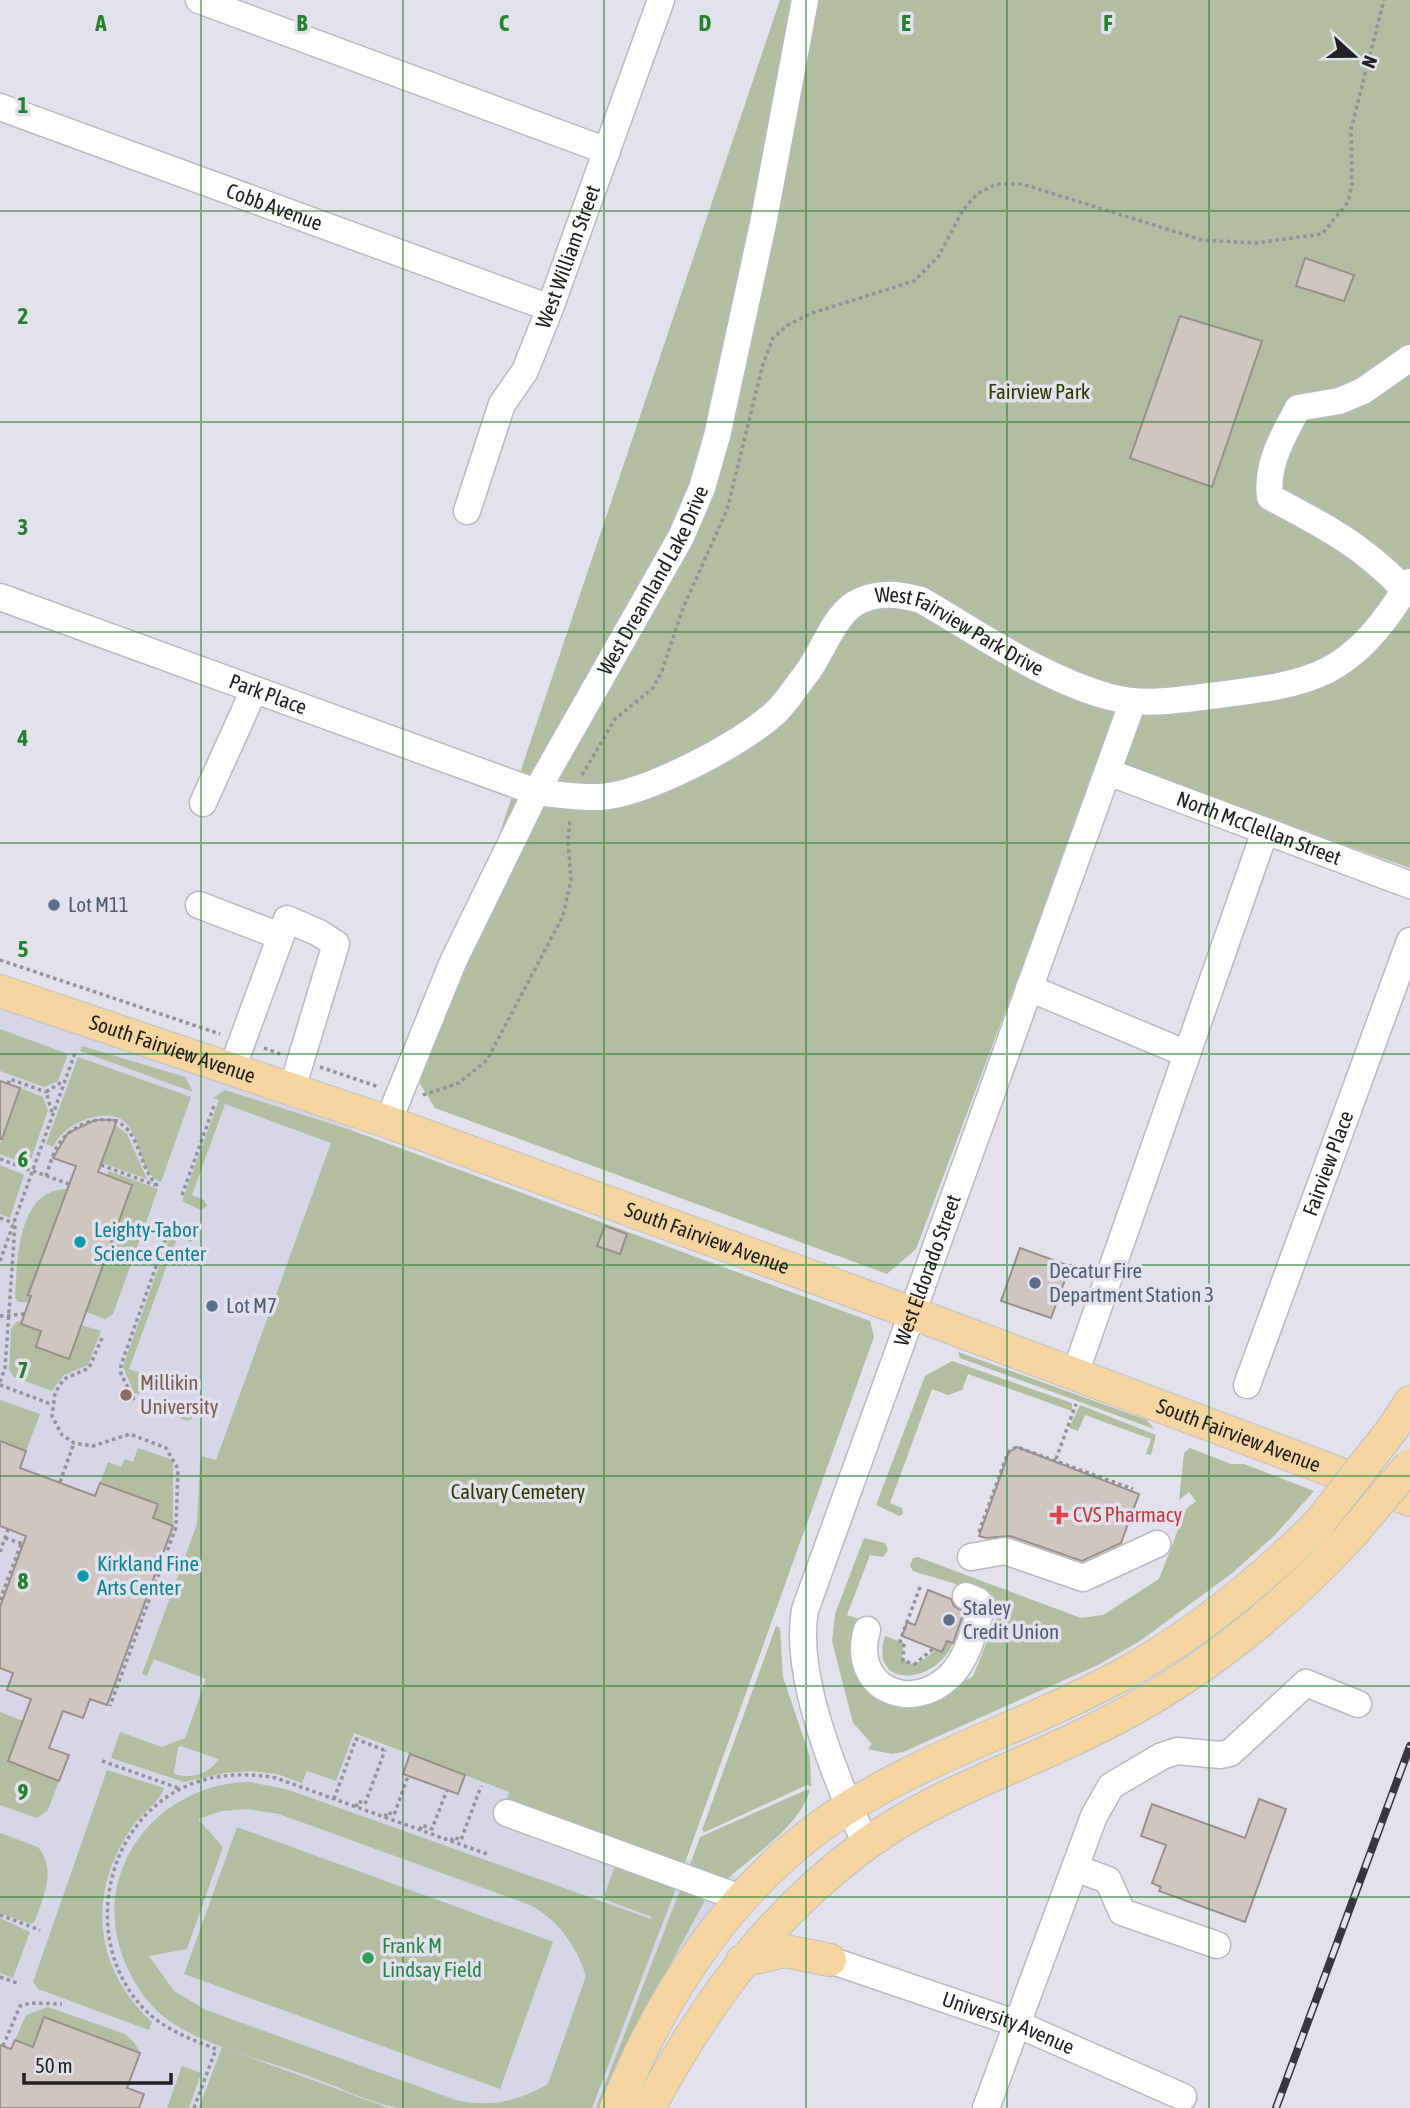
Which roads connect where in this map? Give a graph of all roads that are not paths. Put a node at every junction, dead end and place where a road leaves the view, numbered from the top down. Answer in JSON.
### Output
{"nodes":[{"id":1,"x":199,"y":0,"type":"edge"},
{"id":2,"x":661,"y":0,"type":"edge"},
{"id":3,"x":805,"y":0,"type":"edge"},
{"id":4,"x":0,"y":107,"type":"edge"},
{"id":5,"x":607,"y":151,"type":"junction"},
{"id":6,"x":550,"y":308,"type":"junction"},
{"id":7,"x":1410,"y":358,"type":"edge"},
{"id":8,"x":467,"y":510,"type":"dead end"},
{"id":9,"x":1408,"y":586,"type":"edge"},
{"id":10,"x":0,"y":597,"type":"edge"},
{"id":11,"x":254,"y":690,"type":"junction"},
{"id":12,"x":1133,"y":701,"type":"junction"},
{"id":13,"x":1108,"y":772,"type":"junction"},
{"id":14,"x":536,"y":792,"type":"junction"},
{"id":15,"x":202,"y":803,"type":"dead end"},
{"id":16,"x":1265,"y":831,"type":"junction"},
{"id":17,"x":1410,"y":886,"type":"edge"},
{"id":18,"x":198,"y":905,"type":"dead end"},
{"id":19,"x":280,"y":936,"type":"junction"},
{"id":20,"x":1410,"y":941,"type":"edge"},
{"id":21,"x":1029,"y":988,"type":"junction"},
{"id":22,"x":0,"y":991,"type":"edge"},
{"id":23,"x":1187,"y":1054,"type":"junction"},
{"id":24,"x":237,"y":1055,"type":"junction"},
{"id":25,"x":296,"y":1075,"type":"junction"},
{"id":26,"x":388,"y":1122,"type":"junction"},
{"id":27,"x":912,"y":1313,"type":"junction"},
{"id":28,"x":1247,"y":1385,"type":"dead end"},
{"id":29,"x":1076,"y":1389,"type":"junction"},
{"id":30,"x":1402,"y":1415,"type":"edge"},
{"id":31,"x":1410,"y":1465,"type":"edge"},
{"id":32,"x":1410,"y":1500,"type":"edge"},
{"id":33,"x":978,"y":1549,"type":"road end"},
{"id":34,"x":1155,"y":1549,"type":"dead end"},
{"id":35,"x":966,"y":1596,"type":"dead end"},
{"id":36,"x":872,"y":1632,"type":"dead end"},
{"id":37,"x":1358,"y":1704,"type":"dead end"},
{"id":38,"x":849,"y":1807,"type":"junction"},
{"id":39,"x":507,"y":1813,"type":"dead end"},
{"id":40,"x":866,"y":1844,"type":"junction"},
{"id":41,"x":1076,"y":1868,"type":"junction"},
{"id":42,"x":743,"y":1899,"type":"junction"},
{"id":43,"x":1217,"y":1945,"type":"dead end"},
{"id":44,"x":830,"y":1960,"type":"joint"},
{"id":45,"x":742,"y":1961,"type":"junction"},
{"id":46,"x":1015,"y":2023,"type":"junction"},
{"id":47,"x":1183,"y":2097,"type":"dead end"},
{"id":48,"x":616,"y":2108,"type":"edge"},
{"id":49,"x":649,"y":2108,"type":"edge"},
{"id":50,"x":986,"y":2108,"type":"edge"}],
"edges":[{"from":1,"to":5,"type":"street"},
{"from":2,"to":5,"type":"street","name":"West William Street"},
{"from":3,"to":14,"type":"street","name":"West Dreamland Lake Drive"},
{"from":4,"to":6,"type":"street","name":"Cobb Avenue"},
{"from":5,"to":6,"type":"street","name":"West William Street"},
{"from":6,"to":8,"type":"street","name":"West William Street"},
{"from":7,"to":9,"type":"street"},
{"from":9,"to":12,"type":"street","name":"West Fairview Park Drive"},
{"from":10,"to":11,"type":"street","name":"Park Place"},
{"from":11,"to":14,"type":"street","name":"Park Place"},
{"from":11,"to":15,"type":"street"},
{"from":12,"to":13,"type":"street","name":"West Eldorado Street"},
{"from":12,"to":14,"type":"street","name":"West Fairview Park Drive"},
{"from":13,"to":16,"type":"street","name":"North McClellan Street"},
{"from":13,"to":21,"type":"street","name":"West Eldorado Street"},
{"from":14,"to":26,"type":"street","name":"West Dreamland Lake Drive"},
{"from":16,"to":17,"type":"street","name":"North McClellan Street"},
{"from":16,"to":23,"type":"street"},
{"from":18,"to":19,"type":"street"},
{"from":19,"to":24,"type":"street"},
{"from":19,"to":25,"type":"street"},
{"from":20,"to":28,"type":"street","name":"Fairview Place"},
{"from":21,"to":23,"type":"street"},
{"from":21,"to":27,"type":"street","name":"West Eldorado Street"},
{"from":22,"to":24,"type":"main road","name":"South Fairview Avenue"},
{"from":23,"to":29,"type":"street"},
{"from":24,"to":25,"type":"main road","name":"South Fairview Avenue"},
{"from":25,"to":26,"type":"main road","name":"South Fairview Avenue"},
{"from":26,"to":27,"type":"main road","name":"South Fairview Avenue"},
{"from":27,"to":29,"type":"main road","name":"South Fairview Avenue"},
{"from":27,"to":38,"type":"street","name":"West Eldorado Street"},
{"from":29,"to":32,"type":"main road","name":"South Fairview Avenue"},
{"from":30,"to":38,"type":"main road","bridge":true},
{"from":31,"to":40,"type":"main road","bridge":true},
{"from":33,"to":34,"type":"street"},
{"from":35,"to":36,"type":"street"},
{"from":37,"to":41,"type":"street"},
{"from":38,"to":40,"type":"street","name":"West Eldorado Street"},
{"from":38,"to":42,"type":"main road"},
{"from":39,"to":42,"type":"street"},
{"from":40,"to":45,"type":"main road"},
{"from":41,"to":43,"type":"street"},
{"from":41,"to":46,"type":"street"},
{"from":42,"to":48,"type":"main road"},
{"from":44,"to":45,"type":"main road"},
{"from":44,"to":46,"type":"street","name":"University Avenue"},
{"from":45,"to":49,"type":"main road"},
{"from":46,"to":47,"type":"street","name":"University Avenue"},
{"from":46,"to":50,"type":"street"}]}
